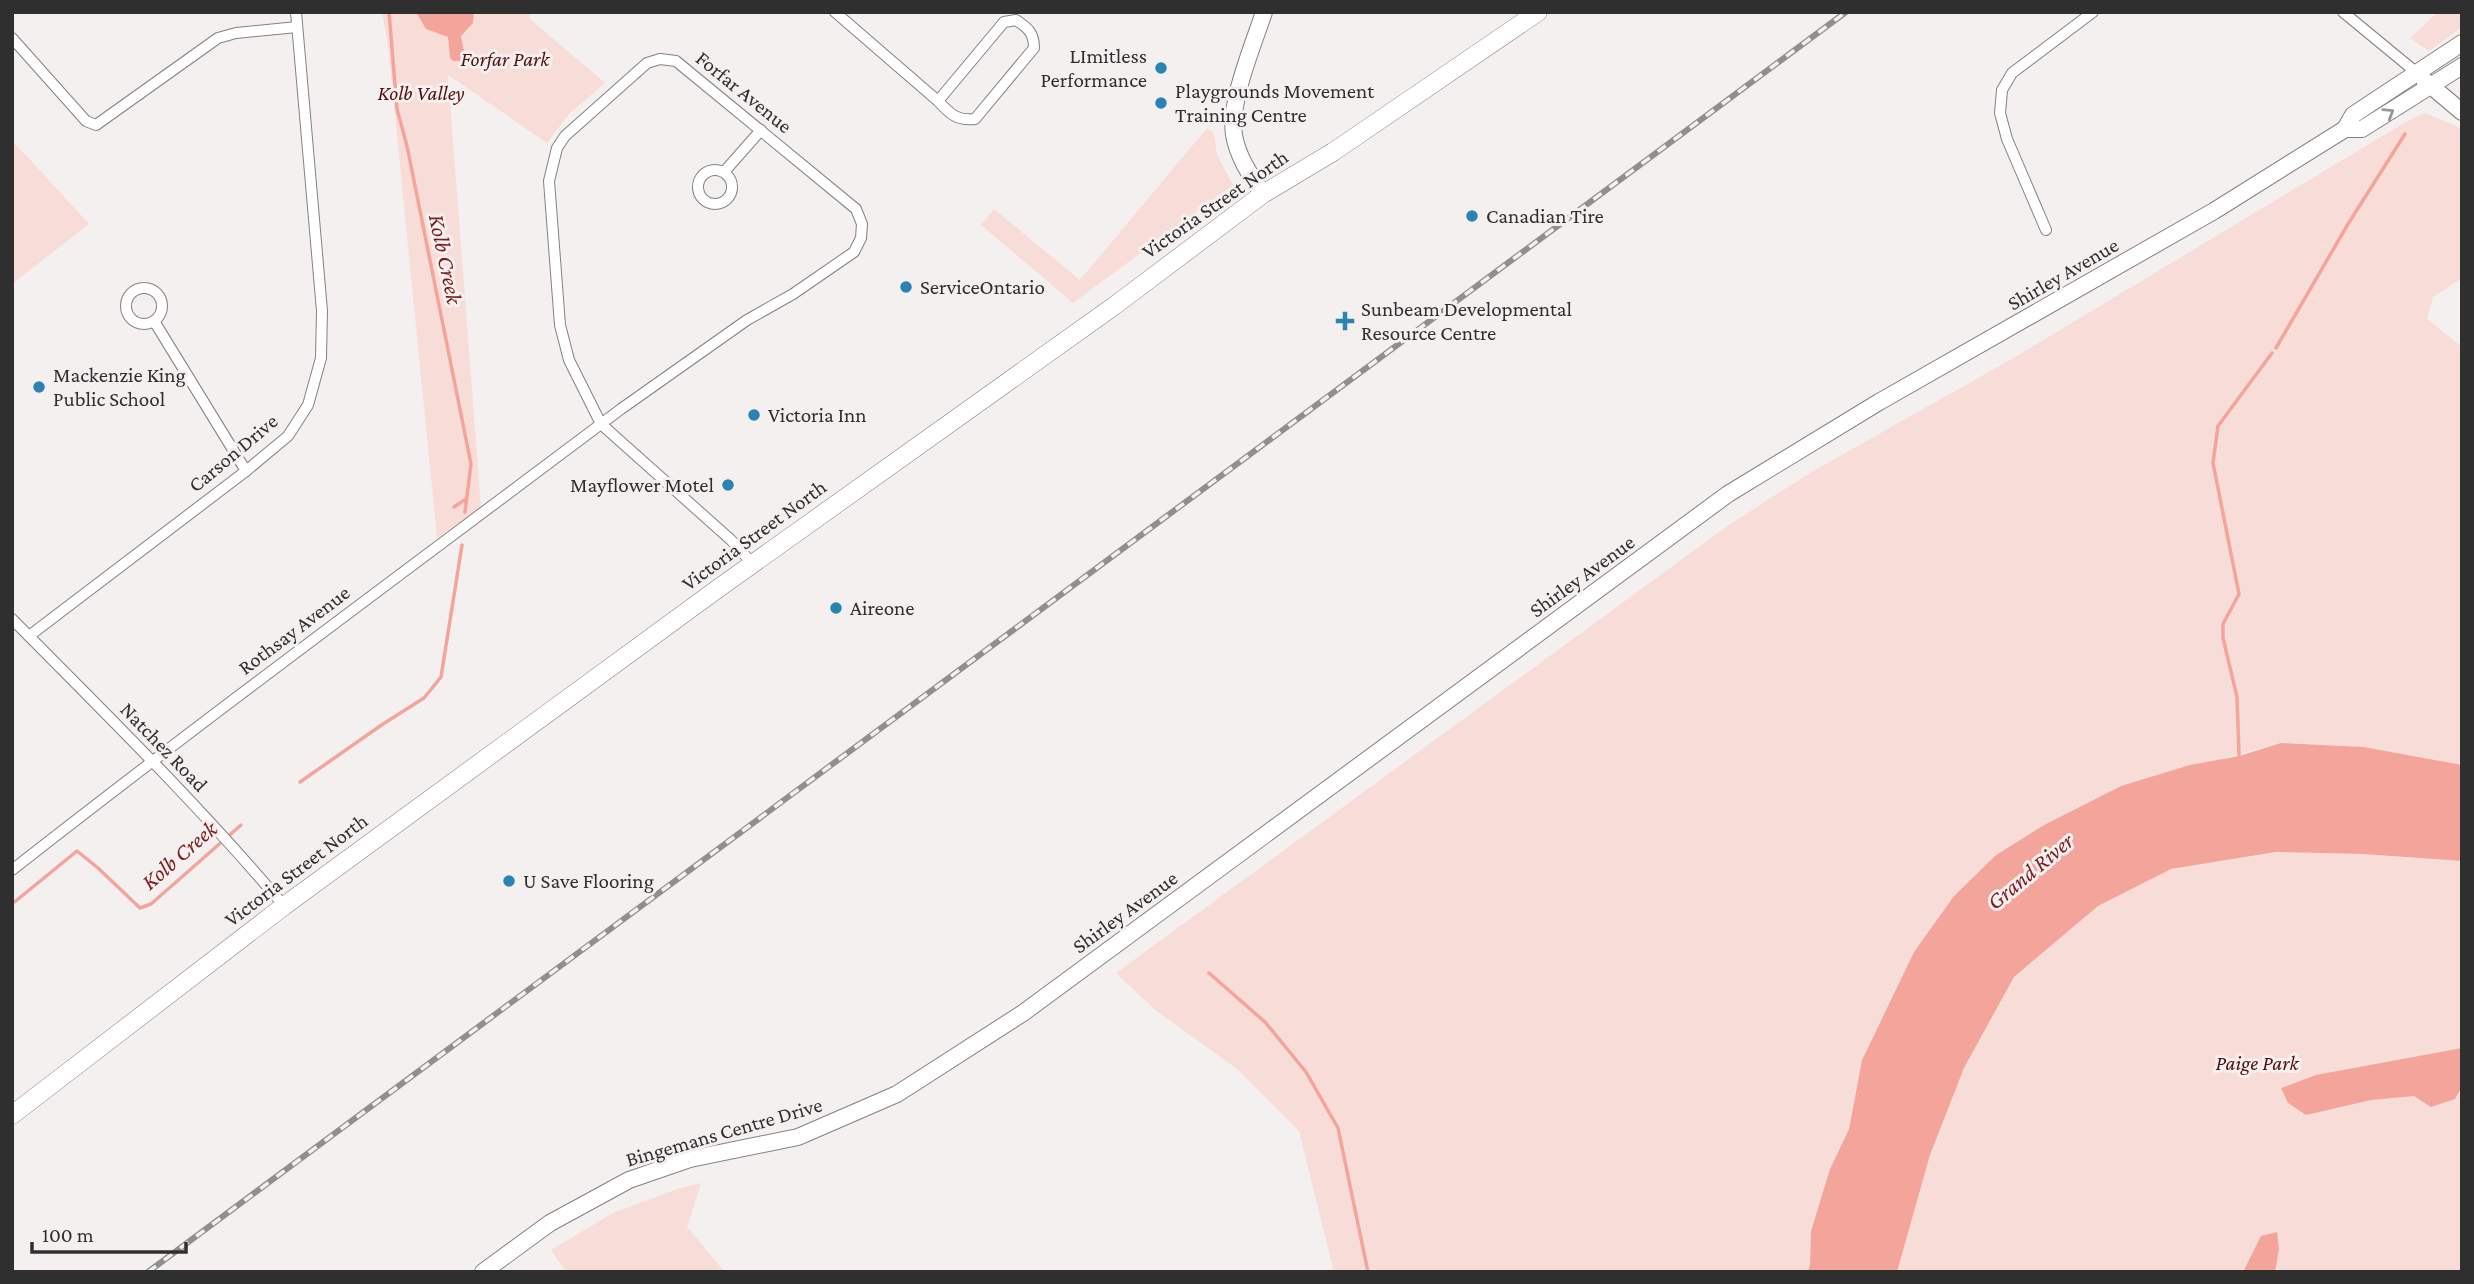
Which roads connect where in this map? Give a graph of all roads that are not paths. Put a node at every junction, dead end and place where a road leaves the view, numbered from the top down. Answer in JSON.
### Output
{"nodes":[{"id":1,"x":296,"y":12,"type":"edge"},
{"id":2,"x":835,"y":12,"type":"edge"},
{"id":3,"x":1264,"y":12,"type":"edge"},
{"id":4,"x":1538,"y":12,"type":"edge"},
{"id":5,"x":2093,"y":12,"type":"edge"},
{"id":6,"x":2343,"y":12,"type":"edge"},
{"id":7,"x":297,"y":26,"type":"junction"},
{"id":8,"x":12,"y":38,"type":"edge"},
{"id":9,"x":2462,"y":43,"type":"edge"},
{"id":10,"x":2462,"y":66,"type":"edge"},
{"id":11,"x":2417,"y":73,"type":"junction"},
{"id":12,"x":2431,"y":86,"type":"junction"},
{"id":13,"x":938,"y":101,"type":"junction"},
{"id":14,"x":2462,"y":112,"type":"edge"},
{"id":15,"x":2345,"y":129,"type":"junction"},
{"id":16,"x":761,"y":130,"type":"junction"},
{"id":17,"x":724,"y":172,"type":"dead end"},
{"id":18,"x":1263,"y":194,"type":"junction"},
{"id":19,"x":2046,"y":230,"type":"dead end"},
{"id":20,"x":154,"y":321,"type":"dead end"},
{"id":21,"x":601,"y":424,"type":"junction"},
{"id":22,"x":246,"y":471,"type":"junction"},
{"id":23,"x":753,"y":564,"type":"junction"},
{"id":24,"x":12,"y":619,"type":"edge"},
{"id":25,"x":29,"y":636,"type":"junction"},
{"id":26,"x":151,"y":761,"type":"junction"},
{"id":27,"x":12,"y":870,"type":"edge"},
{"id":28,"x":284,"y":906,"type":"junction"},
{"id":29,"x":874,"y":1105,"type":"joint"},
{"id":30,"x":12,"y":1115,"type":"edge"},
{"id":31,"x":482,"y":1272,"type":"edge"}],
"edges":[{"from":1,"to":7,"type":"street","name":"Carson Drive"},
{"from":2,"to":13,"type":"street"},
{"from":3,"to":18,"type":"main road"},
{"from":4,"to":18,"type":"main road","name":"Victoria Street North"},
{"from":5,"to":19,"type":"street"},
{"from":6,"to":11,"type":"street"},
{"from":7,"to":8,"type":"street"},
{"from":7,"to":22,"type":"street","name":"Carson Drive"},
{"from":9,"to":11,"type":"main road","name":"Shirley Avenue"},
{"from":10,"to":12,"type":"main road","name":"Shirley Avenue"},
{"from":11,"to":12,"type":"main road"},
{"from":11,"to":15,"type":"main road","name":"Shirley Avenue"},
{"from":12,"to":14,"type":"main road"},
{"from":15,"to":12,"type":"main road","name":"Shirley Avenue","one_way":true},
{"from":13,"to":13,"type":"street"},
{"from":15,"to":29,"type":"main road","name":"Shirley Avenue"},
{"from":16,"to":17,"type":"street"},
{"from":16,"to":21,"type":"street","name":"Forfar Avenue"},
{"from":16,"to":21,"type":"street","name":"Forfar Avenue"},
{"from":18,"to":23,"type":"main road","name":"Victoria Street North"},
{"from":20,"to":22,"type":"street"},
{"from":21,"to":23,"type":"street","name":"Forfar Avenue"},
{"from":21,"to":26,"type":"street","name":"Rothsay Avenue"},
{"from":22,"to":25,"type":"street","name":"Carson Drive"},
{"from":23,"to":28,"type":"main road","name":"Victoria Street North"},
{"from":24,"to":25,"type":"street","name":"Natchez Road"},
{"from":25,"to":26,"type":"street","name":"Natchez Road"},
{"from":26,"to":27,"type":"street","name":"Rothsay Avenue"},
{"from":26,"to":28,"type":"street","name":"Natchez Road"},
{"from":28,"to":30,"type":"main road","name":"Victoria Street North"},
{"from":29,"to":31,"type":"main road","name":"Bingemans Centre Drive"}]}
